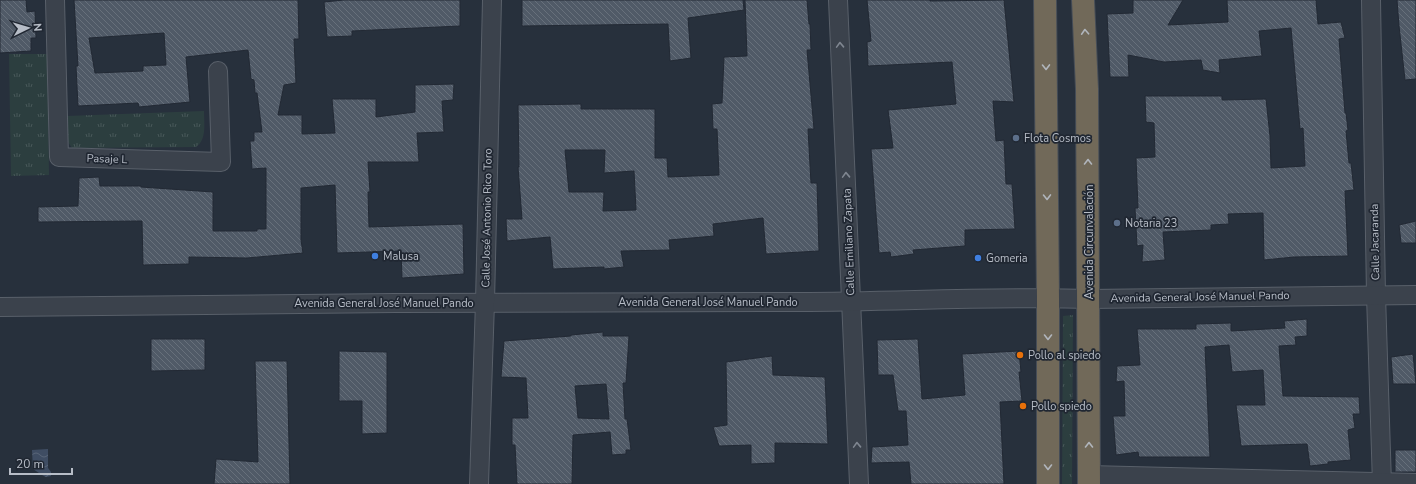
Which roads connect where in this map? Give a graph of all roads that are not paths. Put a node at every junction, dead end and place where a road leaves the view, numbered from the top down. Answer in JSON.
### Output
{"nodes":[{"id":1,"x":55,"y":0,"type":"edge"},
{"id":2,"x":492,"y":0,"type":"edge"},
{"id":3,"x":838,"y":0,"type":"edge"},
{"id":4,"x":1045,"y":0,"type":"edge"},
{"id":5,"x":1083,"y":0,"type":"edge"},
{"id":6,"x":1371,"y":0,"type":"edge"},
{"id":7,"x":218,"y":71,"type":"dead end"},
{"id":8,"x":1376,"y":295,"type":"junction"},
{"id":9,"x":1416,"y":295,"type":"edge"},
{"id":10,"x":1048,"y":298,"type":"junction"},
{"id":11,"x":1089,"y":299,"type":"junction"},
{"id":12,"x":486,"y":302,"type":"junction"},
{"id":13,"x":851,"y":302,"type":"junction"},
{"id":14,"x":0,"y":307,"type":"edge"},
{"id":15,"x":1089,"y":479,"type":"edge"},
{"id":16,"x":1382,"y":483,"type":"edge"},
{"id":17,"x":1416,"y":483,"type":"edge"},
{"id":18,"x":479,"y":484,"type":"edge"},
{"id":19,"x":858,"y":484,"type":"edge"},
{"id":20,"x":1048,"y":484,"type":"edge"}],
"edges":[{"from":1,"to":7,"type":"street","name":"Pasaje L"},
{"from":2,"to":12,"type":"street","name":"Calle José Antonio Rico Toro"},
{"from":13,"to":3,"type":"street","name":"Calle Emiliano Zapata","one_way":true},
{"from":4,"to":10,"type":"highway","one_way":true},
{"from":11,"to":5,"type":"highway","name":"Avenida Circunvalación","one_way":true},
{"from":6,"to":8,"type":"street","name":"Calle Jacaranda"},
{"from":8,"to":9,"type":"street","name":"Avenida General José Manuel Pando"},
{"from":8,"to":11,"type":"street","name":"Avenida General José Manuel Pando"},
{"from":8,"to":16,"type":"street","name":"Calle Jacaranda"},
{"from":10,"to":11,"type":"street","name":"Avenida General José Manuel Pando"},
{"from":10,"to":13,"type":"street","name":"Avenida General José Manuel Pando"},
{"from":10,"to":20,"type":"highway","one_way":true},
{"from":15,"to":11,"type":"highway","name":"Avenida Circunvalación","one_way":true},
{"from":12,"to":13,"type":"street","name":"Avenida General José Manuel Pando"},
{"from":12,"to":14,"type":"street","name":"Avenida General José Manuel Pando"},
{"from":12,"to":18,"type":"street","name":"Calle José Antonio Rico Toro"},
{"from":19,"to":13,"type":"street","name":"Calle Emiliano Zapata","one_way":true},
{"from":15,"to":16,"type":"street"},
{"from":16,"to":17,"type":"street"}]}
